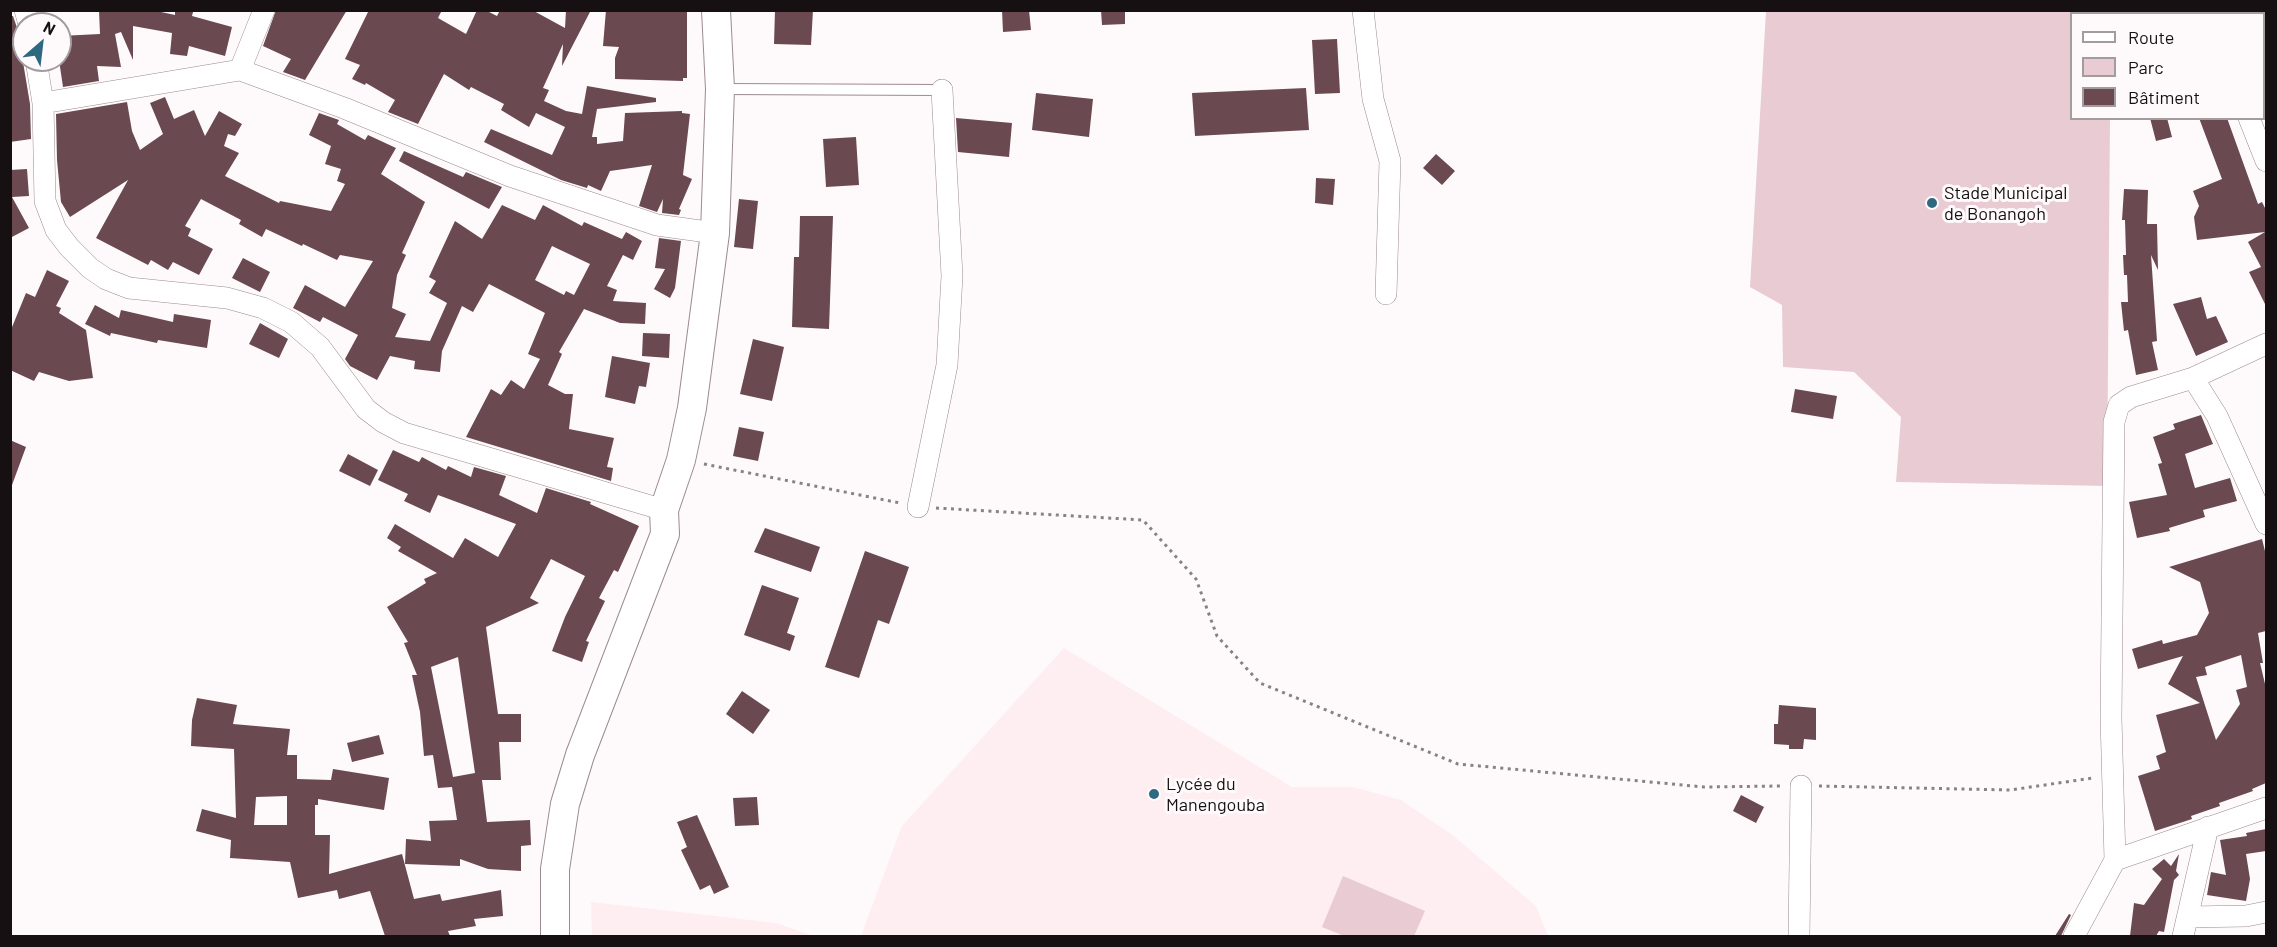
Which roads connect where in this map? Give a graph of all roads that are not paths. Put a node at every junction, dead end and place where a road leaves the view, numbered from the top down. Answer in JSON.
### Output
{"nodes":[{"id":1,"x":264,"y":10,"type":"edge"},
{"id":2,"x":716,"y":10,"type":"edge"},
{"id":3,"x":1363,"y":10,"type":"edge"},
{"id":4,"x":240,"y":70,"type":"junction"},
{"id":5,"x":38,"y":72,"type":"edge"},
{"id":6,"x":720,"y":90,"type":"junction"},
{"id":7,"x":942,"y":90,"type":"joint"},
{"id":8,"x":43,"y":103,"type":"junction"},
{"id":9,"x":2250,"y":120,"type":"edge"},
{"id":10,"x":2266,"y":161,"type":"edge"},
{"id":11,"x":716,"y":233,"type":"junction"},
{"id":12,"x":1386,"y":294,"type":"dead end"},
{"id":13,"x":2266,"y":344,"type":"edge"},
{"id":14,"x":2193,"y":378,"type":"junction"},
{"id":15,"x":918,"y":507,"type":"road end"},
{"id":16,"x":664,"y":510,"type":"junction"},
{"id":17,"x":2266,"y":524,"type":"edge"},
{"id":18,"x":1801,"y":786,"type":"road end"},
{"id":19,"x":2266,"y":808,"type":"edge"},
{"id":20,"x":2208,"y":827,"type":"junction"},
{"id":21,"x":2115,"y":860,"type":"junction"},
{"id":22,"x":2266,"y":912,"type":"edge"},
{"id":23,"x":2186,"y":927,"type":"edge"},
{"id":24,"x":555,"y":936,"type":"edge"},
{"id":25,"x":1799,"y":936,"type":"edge"},
{"id":26,"x":2074,"y":936,"type":"edge"}],
"edges":[{"from":1,"to":4,"type":"street"},
{"from":2,"to":6,"type":"street"},
{"from":3,"to":12,"type":"street"},
{"from":4,"to":8,"type":"street"},
{"from":4,"to":11,"type":"street"},
{"from":5,"to":8,"type":"street"},
{"from":6,"to":7,"type":"lane"},
{"from":6,"to":11,"type":"street"},
{"from":7,"to":15,"type":"street"},
{"from":8,"to":16,"type":"street"},
{"from":9,"to":10,"type":"street"},
{"from":11,"to":16,"type":"street"},
{"from":13,"to":14,"type":"street"},
{"from":14,"to":17,"type":"street"},
{"from":14,"to":21,"type":"street"},
{"from":16,"to":24,"type":"street"},
{"from":18,"to":25,"type":"street"},
{"from":19,"to":20,"type":"street"},
{"from":20,"to":21,"type":"street"},
{"from":20,"to":23,"type":"street"},
{"from":21,"to":26,"type":"street"},
{"from":22,"to":23,"type":"street"}]}
